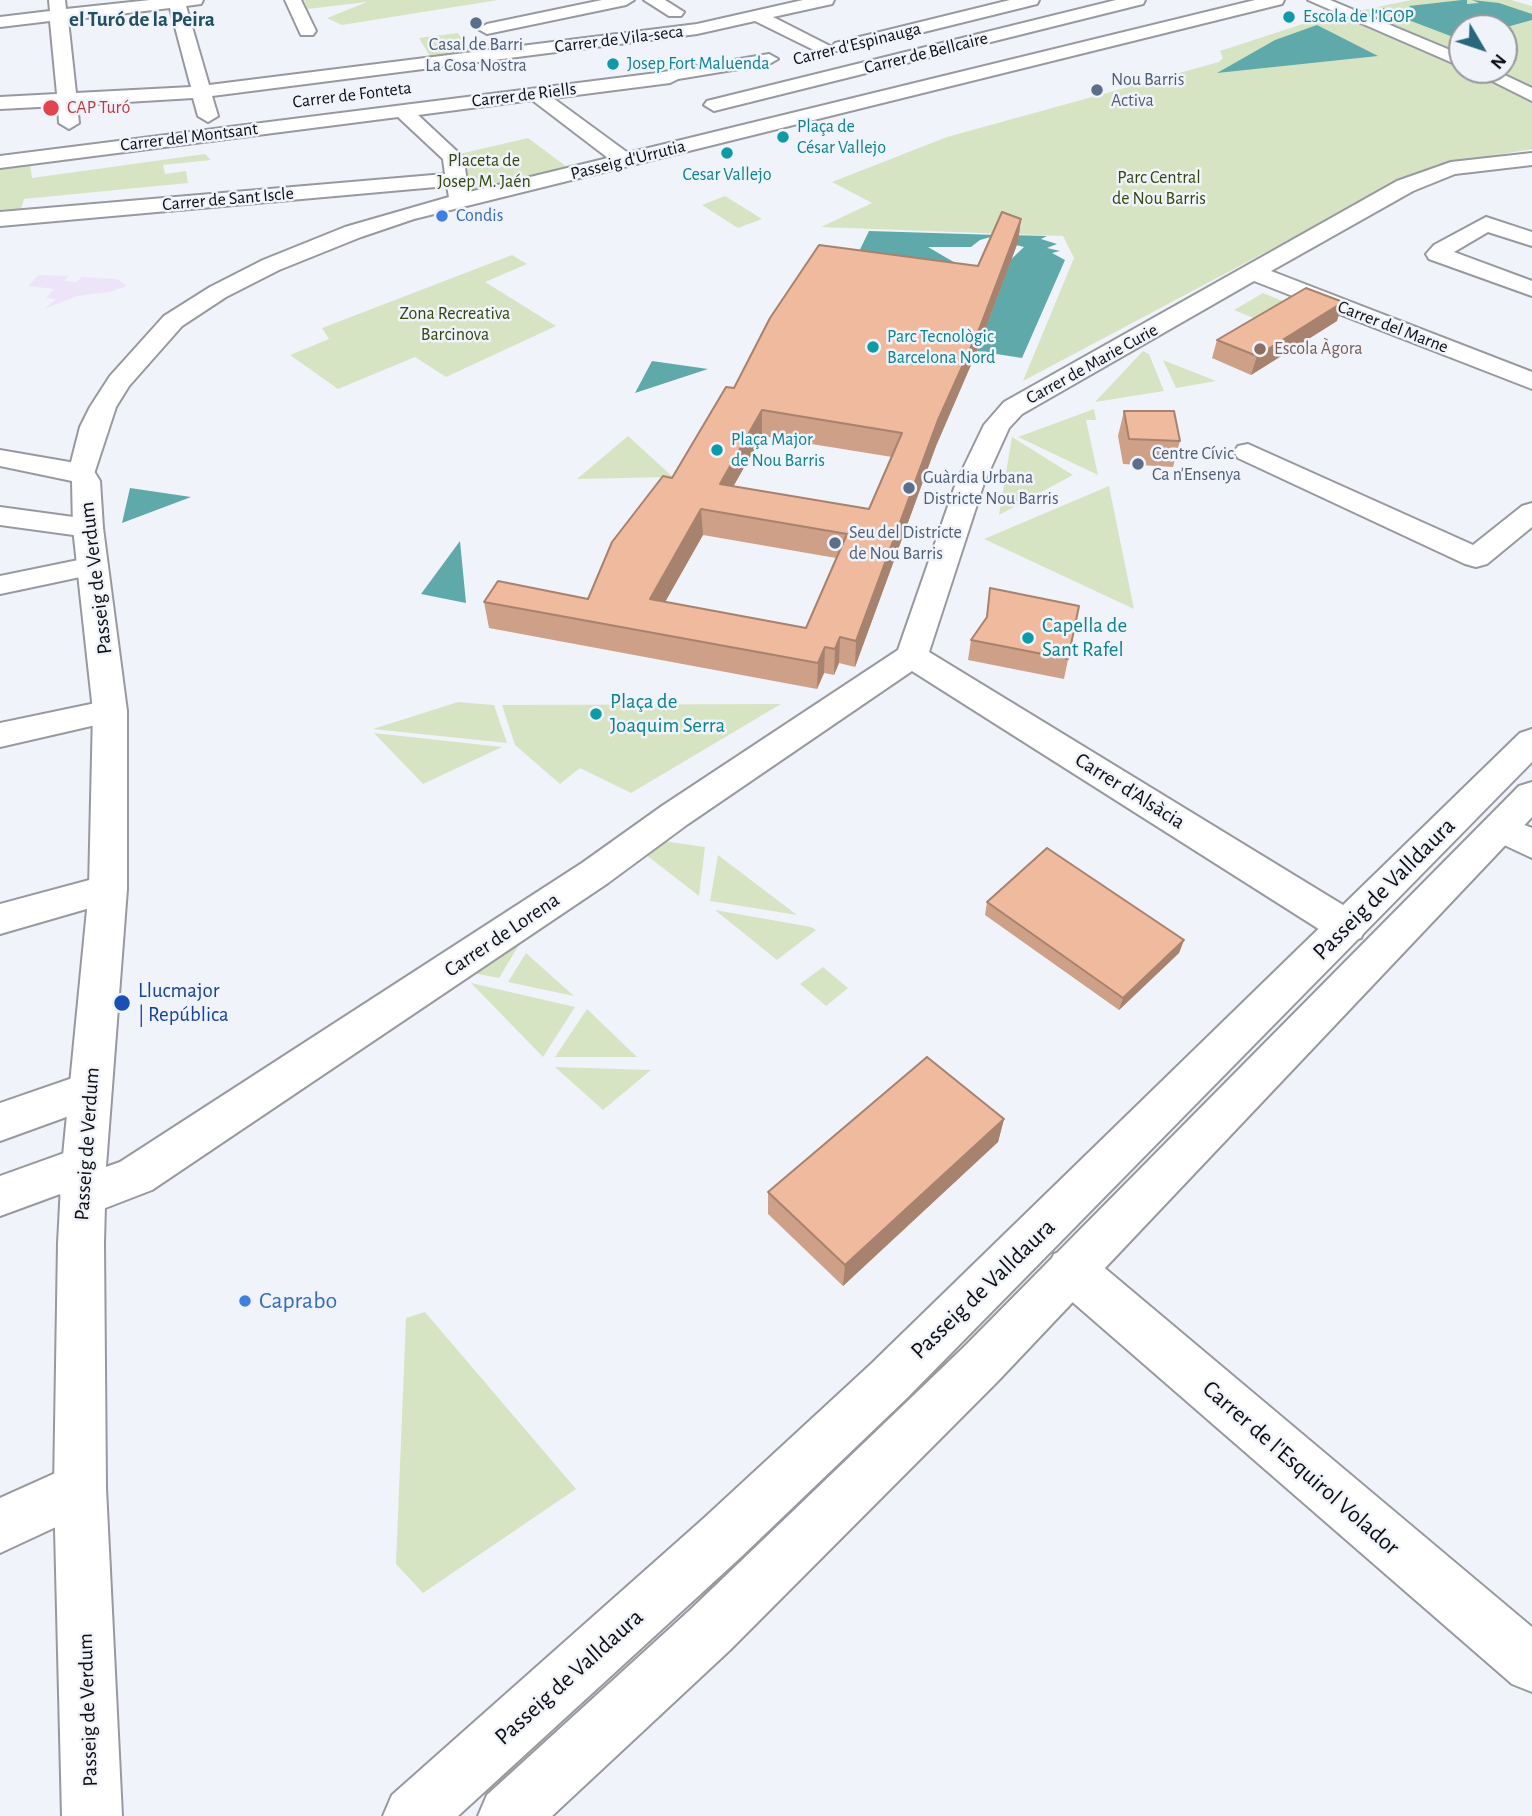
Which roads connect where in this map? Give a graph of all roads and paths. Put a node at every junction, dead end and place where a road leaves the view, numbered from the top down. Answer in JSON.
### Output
{"nodes":[{"id":1,"x":293,"y":0,"type":"edge"},
{"id":2,"x":626,"y":0,"type":"edge"},
{"id":3,"x":652,"y":0,"type":"edge"},
{"id":4,"x":826,"y":0,"type":"edge"},
{"id":5,"x":983,"y":0,"type":"edge"},
{"id":6,"x":1031,"y":0,"type":"edge"},
{"id":7,"x":1135,"y":0,"type":"edge"},
{"id":8,"x":1276,"y":0,"type":"edge"},
{"id":9,"x":1316,"y":0,"type":"edge"},
{"id":10,"x":183,"y":1,"type":"edge"},
{"id":11,"x":607,"y":4,"type":"junction"},
{"id":12,"x":798,"y":7,"type":"junction"},
{"id":13,"x":56,"y":8,"type":"edge"},
{"id":14,"x":1000,"y":8,"type":"junction"},
{"id":15,"x":566,"y":13,"type":"junction"},
{"id":16,"x":758,"y":16,"type":"junction"},
{"id":17,"x":0,"y":22,"type":"edge"},
{"id":18,"x":525,"y":22,"type":"junction"},
{"id":19,"x":1039,"y":24,"type":"junction"},
{"id":20,"x":716,"y":26,"type":"junction"},
{"id":21,"x":486,"y":29,"type":"dead end"},
{"id":22,"x":634,"y":29,"type":"junction"},
{"id":23,"x":594,"y":30,"type":"junction"},
{"id":24,"x":307,"y":31,"type":"dead end"},
{"id":25,"x":553,"y":39,"type":"junction"},
{"id":26,"x":863,"y":43,"type":"junction"},
{"id":27,"x":1091,"y":47,"type":"junction"},
{"id":28,"x":826,"y":51,"type":"junction"},
{"id":29,"x":1448,"y":56,"type":"edge"},
{"id":30,"x":512,"y":62,"type":"junction"},
{"id":31,"x":787,"y":62,"type":"junction"},
{"id":32,"x":895,"y":62,"type":"junction"},
{"id":33,"x":672,"y":77,"type":"junction"},
{"id":34,"x":820,"y":79,"type":"junction"},
{"id":35,"x":1509,"y":84,"type":"edge"},
{"id":36,"x":364,"y":85,"type":"junction"},
{"id":37,"x":936,"y":85,"type":"junction"},
{"id":38,"x":201,"y":92,"type":"junction"},
{"id":39,"x":532,"y":94,"type":"junction"},
{"id":40,"x":1532,"y":95,"type":"edge"},
{"id":41,"x":67,"y":99,"type":"junction"},
{"id":42,"x":0,"y":103,"type":"edge"},
{"id":43,"x":862,"y":103,"type":"junction"},
{"id":44,"x":714,"y":105,"type":"junction"},
{"id":45,"x":401,"y":110,"type":"junction"},
{"id":46,"x":378,"y":113,"type":"junction"},
{"id":47,"x":215,"y":120,"type":"junction"},
{"id":48,"x":752,"y":130,"type":"junction"},
{"id":49,"x":70,"y":153,"type":"junction"},
{"id":50,"x":1532,"y":159,"type":"edge"},
{"id":51,"x":625,"y":161,"type":"junction"},
{"id":52,"x":0,"y":162,"type":"edge"},
{"id":53,"x":1477,"y":166,"type":"junction"},
{"id":54,"x":1521,"y":180,"type":"dead end"},
{"id":55,"x":458,"y":190,"type":"junction"},
{"id":56,"x":0,"y":219,"type":"edge"},
{"id":57,"x":1532,"y":239,"type":"edge"},
{"id":58,"x":1260,"y":269,"type":"junction"},
{"id":59,"x":1532,"y":289,"type":"edge"},
{"id":60,"x":1532,"y":368,"type":"edge"},
{"id":61,"x":1532,"y":381,"type":"edge"},
{"id":62,"x":1248,"y":452,"type":"dead end"},
{"id":63,"x":0,"y":458,"type":"edge"},
{"id":64,"x":82,"y":474,"type":"junction"},
{"id":65,"x":1532,"y":512,"type":"edge"},
{"id":66,"x":0,"y":516,"type":"edge"},
{"id":67,"x":88,"y":528,"type":"junction"},
{"id":68,"x":93,"y":566,"type":"junction"},
{"id":69,"x":0,"y":585,"type":"edge"},
{"id":70,"x":912,"y":656,"type":"junction"},
{"id":71,"x":110,"y":711,"type":"junction"},
{"id":72,"x":0,"y":735,"type":"edge"},
{"id":73,"x":1532,"y":741,"type":"edge"},
{"id":74,"x":1532,"y":795,"type":"edge"},
{"id":75,"x":1516,"y":836,"type":"edge"},
{"id":76,"x":108,"y":889,"type":"junction"},
{"id":77,"x":0,"y":919,"type":"edge"},
{"id":78,"x":1347,"y":927,"type":"junction"},
{"id":79,"x":1383,"y":950,"type":"junction"},
{"id":80,"x":90,"y":1090,"type":"junction"},
{"id":81,"x":0,"y":1122,"type":"edge"},
{"id":82,"x":83,"y":1181,"type":"junction"},
{"id":83,"x":0,"y":1196,"type":"edge"},
{"id":84,"x":1052,"y":1255,"type":"junction"},
{"id":85,"x":80,"y":1488,"type":"junction"},
{"id":86,"x":0,"y":1526,"type":"edge"},
{"id":87,"x":1532,"y":1664,"type":"edge"},
{"id":88,"x":92,"y":1816,"type":"edge"},
{"id":89,"x":412,"y":1816,"type":"edge"},
{"id":90,"x":508,"y":1816,"type":"edge"}],
"edges":[{"from":1,"to":24,"type":"street"},
{"from":2,"to":11,"type":"street"},
{"from":3,"to":22,"type":"street"},
{"from":4,"to":12,"type":"street","name":"Carrer de Vila-seca"},
{"from":5,"to":14,"type":"street"},
{"from":6,"to":14,"type":"street","name":"Carrer d'Espinauga"},
{"from":7,"to":19,"type":"street","name":"Carrer de Bellcaire"},
{"from":8,"to":27,"type":"street","name":"Passeig d'Urrutia"},
{"from":9,"to":29,"type":"street"},
{"from":10,"to":13,"type":"street"},
{"from":10,"to":38,"type":"street"},
{"from":11,"to":15,"type":"street"},
{"from":11,"to":22,"type":"street"},
{"from":12,"to":16,"type":"street","name":"Carrer de Vila-seca"},
{"from":12,"to":26,"type":"street"},
{"from":13,"to":17,"type":"street"},
{"from":13,"to":41,"type":"street"},
{"from":14,"to":19,"type":"street"},
{"from":14,"to":26,"type":"street","name":"Carrer d'Espinauga"},
{"from":15,"to":18,"type":"street"},
{"from":15,"to":23,"type":"street"},
{"from":16,"to":20,"type":"street","name":"Carrer de Vila-seca"},
{"from":16,"to":28,"type":"street"},
{"from":18,"to":21,"type":"street"},
{"from":18,"to":25,"type":"street"},
{"from":19,"to":27,"type":"street"},
{"from":19,"to":32,"type":"street","name":"Carrer de Bellcaire"},
{"from":20,"to":22,"type":"street","name":"Carrer de Vila-seca"},
{"from":20,"to":31,"type":"street"},
{"from":22,"to":23,"type":"street"},
{"from":22,"to":30,"type":"street","name":"Carrer de Vila-seca"},
{"from":22,"to":33,"type":"street"},
{"from":23,"to":25,"type":"street"},
{"from":25,"to":30,"type":"street"},
{"from":26,"to":28,"type":"street","name":"Carrer d'Espinauga"},
{"from":26,"to":32,"type":"street"},
{"from":27,"to":37,"type":"street","name":"Passeig d'Urrutia"},
{"from":28,"to":31,"type":"street","name":"Carrer d'Espinauga"},
{"from":30,"to":36,"type":"street","name":"Carrer de Vila-seca"},
{"from":30,"to":39,"type":"street"},
{"from":31,"to":33,"type":"street","name":"Carrer d'Espinauga"},
{"from":31,"to":34,"type":"street"},
{"from":32,"to":34,"type":"street","name":"Carrer de Bellcaire"},
{"from":32,"to":37,"type":"street"},
{"from":33,"to":39,"type":"street","name":"Carrer de Riells"},
{"from":33,"to":44,"type":"street"},
{"from":34,"to":43,"type":"street"},
{"from":34,"to":44,"type":"street","name":"Carrer de Bellcaire"},
{"from":35,"to":40,"type":"street"},
{"from":36,"to":38,"type":"street","name":"Carrer de Vila-seca"},
{"from":36,"to":46,"type":"street"},
{"from":37,"to":43,"type":"street","name":"Passeig d'Urrutia"},
{"from":38,"to":41,"type":"street","name":"Carrer de Vila-seca"},
{"from":38,"to":47,"type":"street"},
{"from":39,"to":45,"type":"street","name":"Carrer de Riells"},
{"from":39,"to":51,"type":"street"},
{"from":41,"to":42,"type":"street","name":"Carrer de Vila-seca"},
{"from":41,"to":49,"type":"street"},
{"from":43,"to":48,"type":"street","name":"Passeig d'Urrutia"},
{"from":44,"to":48,"type":"street"},
{"from":45,"to":46,"type":"street","name":"Carrer de Riells"},
{"from":45,"to":55,"type":"street"},
{"from":46,"to":47,"type":"street","name":"Carrer del Montsant"},
{"from":47,"to":49,"type":"street","name":"Carrer del Montsant"},
{"from":48,"to":51,"type":"street","name":"Passeig d'Urrutia"},
{"from":49,"to":52,"type":"street","name":"Carrer del Montsant"},
{"from":50,"to":53,"type":"street","name":"Carrer de Marie Curie"},
{"from":51,"to":55,"type":"street","name":"Passeig d'Urrutia"},
{"from":53,"to":54,"type":"street"},
{"from":53,"to":58,"type":"street","name":"Carrer de Marie Curie"},
{"from":55,"to":56,"type":"street","name":"Carrer de Sant Iscle"},
{"from":55,"to":64,"type":"street","name":"Passeig d'Urrutia"},
{"from":57,"to":59,"type":"street"},
{"from":58,"to":60,"type":"street","name":"Carrer del Marne"},
{"from":58,"to":61,"type":"street","name":"Carrer del Marne"},
{"from":58,"to":70,"type":"street","name":"Carrer de Marie Curie"},
{"from":62,"to":65,"type":"street"},
{"from":63,"to":64,"type":"street"},
{"from":64,"to":67,"type":"street","name":"Passeig de Verdum"},
{"from":66,"to":67,"type":"street"},
{"from":67,"to":68,"type":"street","name":"Passeig de Verdum"},
{"from":68,"to":69,"type":"street"},
{"from":68,"to":71,"type":"street","name":"Passeig de Verdum"},
{"from":70,"to":78,"type":"street","name":"Carrer d'Alsàcia"},
{"from":70,"to":82,"type":"street","name":"Carrer de Lorena"},
{"from":71,"to":72,"type":"street"},
{"from":71,"to":76,"type":"street","name":"Passeig de Verdum"},
{"from":73,"to":78,"type":"street","name":"Passeig de Valldaura"},
{"from":74,"to":75,"type":"street","name":"Passeig de Valldaura"},
{"from":75,"to":79,"type":"street","name":"Passeig de Valldaura"},
{"from":76,"to":77,"type":"street"},
{"from":76,"to":80,"type":"street","name":"Passeig de Verdum"},
{"from":78,"to":79,"type":"street","name":"Carrer d'Alsàcia"},
{"from":78,"to":84,"type":"street","name":"Passeig de Valldaura"},
{"from":79,"to":84,"type":"street","name":"Passeig de Valldaura"},
{"from":80,"to":81,"type":"street"},
{"from":80,"to":82,"type":"street","name":"Passeig de Verdum"},
{"from":82,"to":83,"type":"street","name":"Carrer de Lorena"},
{"from":82,"to":85,"type":"street","name":"Passeig de Verdum"},
{"from":84,"to":87,"type":"street","name":"Carrer de l'Esquirol Volador"},
{"from":84,"to":89,"type":"street","name":"Passeig de Valldaura"},
{"from":84,"to":90,"type":"street","name":"Passeig de Valldaura"},
{"from":85,"to":86,"type":"street"},
{"from":85,"to":88,"type":"street","name":"Passeig de Verdum"}]}
